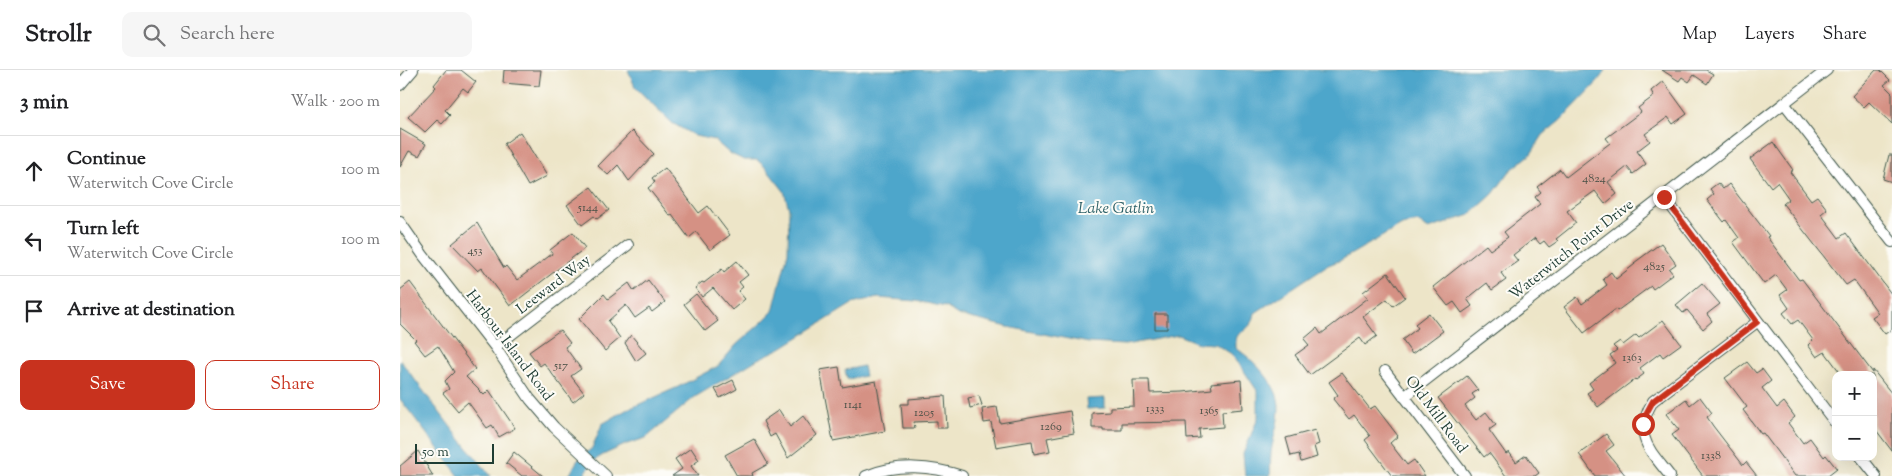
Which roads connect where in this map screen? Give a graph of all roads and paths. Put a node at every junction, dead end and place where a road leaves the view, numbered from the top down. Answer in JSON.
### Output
{"nodes":[{"id":1,"x":413,"y":70,"type":"edge"},
{"id":2,"x":1827,"y":70,"type":"edge"},
{"id":3,"x":400,"y":85,"type":"edge"},
{"id":4,"x":1784,"y":103,"type":"junction"},
{"id":5,"x":1664,"y":197,"type":"junction"},
{"id":6,"x":400,"y":222,"type":"edge"},
{"id":7,"x":1880,"y":226,"type":"junction"},
{"id":8,"x":1892,"y":227,"type":"edge"},
{"id":9,"x":1892,"y":242,"type":"edge"},
{"id":10,"x":628,"y":245,"type":"dead end"},
{"id":11,"x":1757,"y":322,"type":"junction"},
{"id":12,"x":495,"y":347,"type":"junction"},
{"id":13,"x":1385,"y":371,"type":"dead end"},
{"id":14,"x":1404,"y":396,"type":"junction"},
{"id":15,"x":1832,"y":419,"type":"edge"},
{"id":16,"x":1864,"y":461,"type":"edge"},
{"id":17,"x":606,"y":476,"type":"edge"},
{"id":18,"x":866,"y":476,"type":"edge"},
{"id":19,"x":962,"y":476,"type":"edge"},
{"id":20,"x":1465,"y":476,"type":"edge"},
{"id":21,"x":1670,"y":476,"type":"edge"},
{"id":22,"x":1876,"y":476,"type":"edge"}],
"edges":[{"from":1,"to":3,"type":"street"},
{"from":2,"to":4,"type":"street","name":"Waterwitch Point Drive"},
{"from":4,"to":5,"type":"street","name":"Waterwitch Point Drive"},
{"from":4,"to":7,"type":"street"},
{"from":5,"to":11,"type":"street"},
{"from":5,"to":14,"type":"street","name":"Waterwitch Point Drive"},
{"from":6,"to":12,"type":"street","name":"Harbour Island Road"},
{"from":7,"to":8,"type":"street"},
{"from":7,"to":9,"type":"street"},
{"from":10,"to":12,"type":"street","name":"Leeward Way"},
{"from":11,"to":15,"type":"street"},
{"from":11,"to":21,"type":"street"},
{"from":12,"to":17,"type":"street","name":"Harbour Island Road"},
{"from":13,"to":14,"type":"street","name":"Old Mill Road"},
{"from":14,"to":20,"type":"street","name":"Old Mill Road"},
{"from":16,"to":22,"type":"street"},
{"from":18,"to":19,"type":"street"}]}
